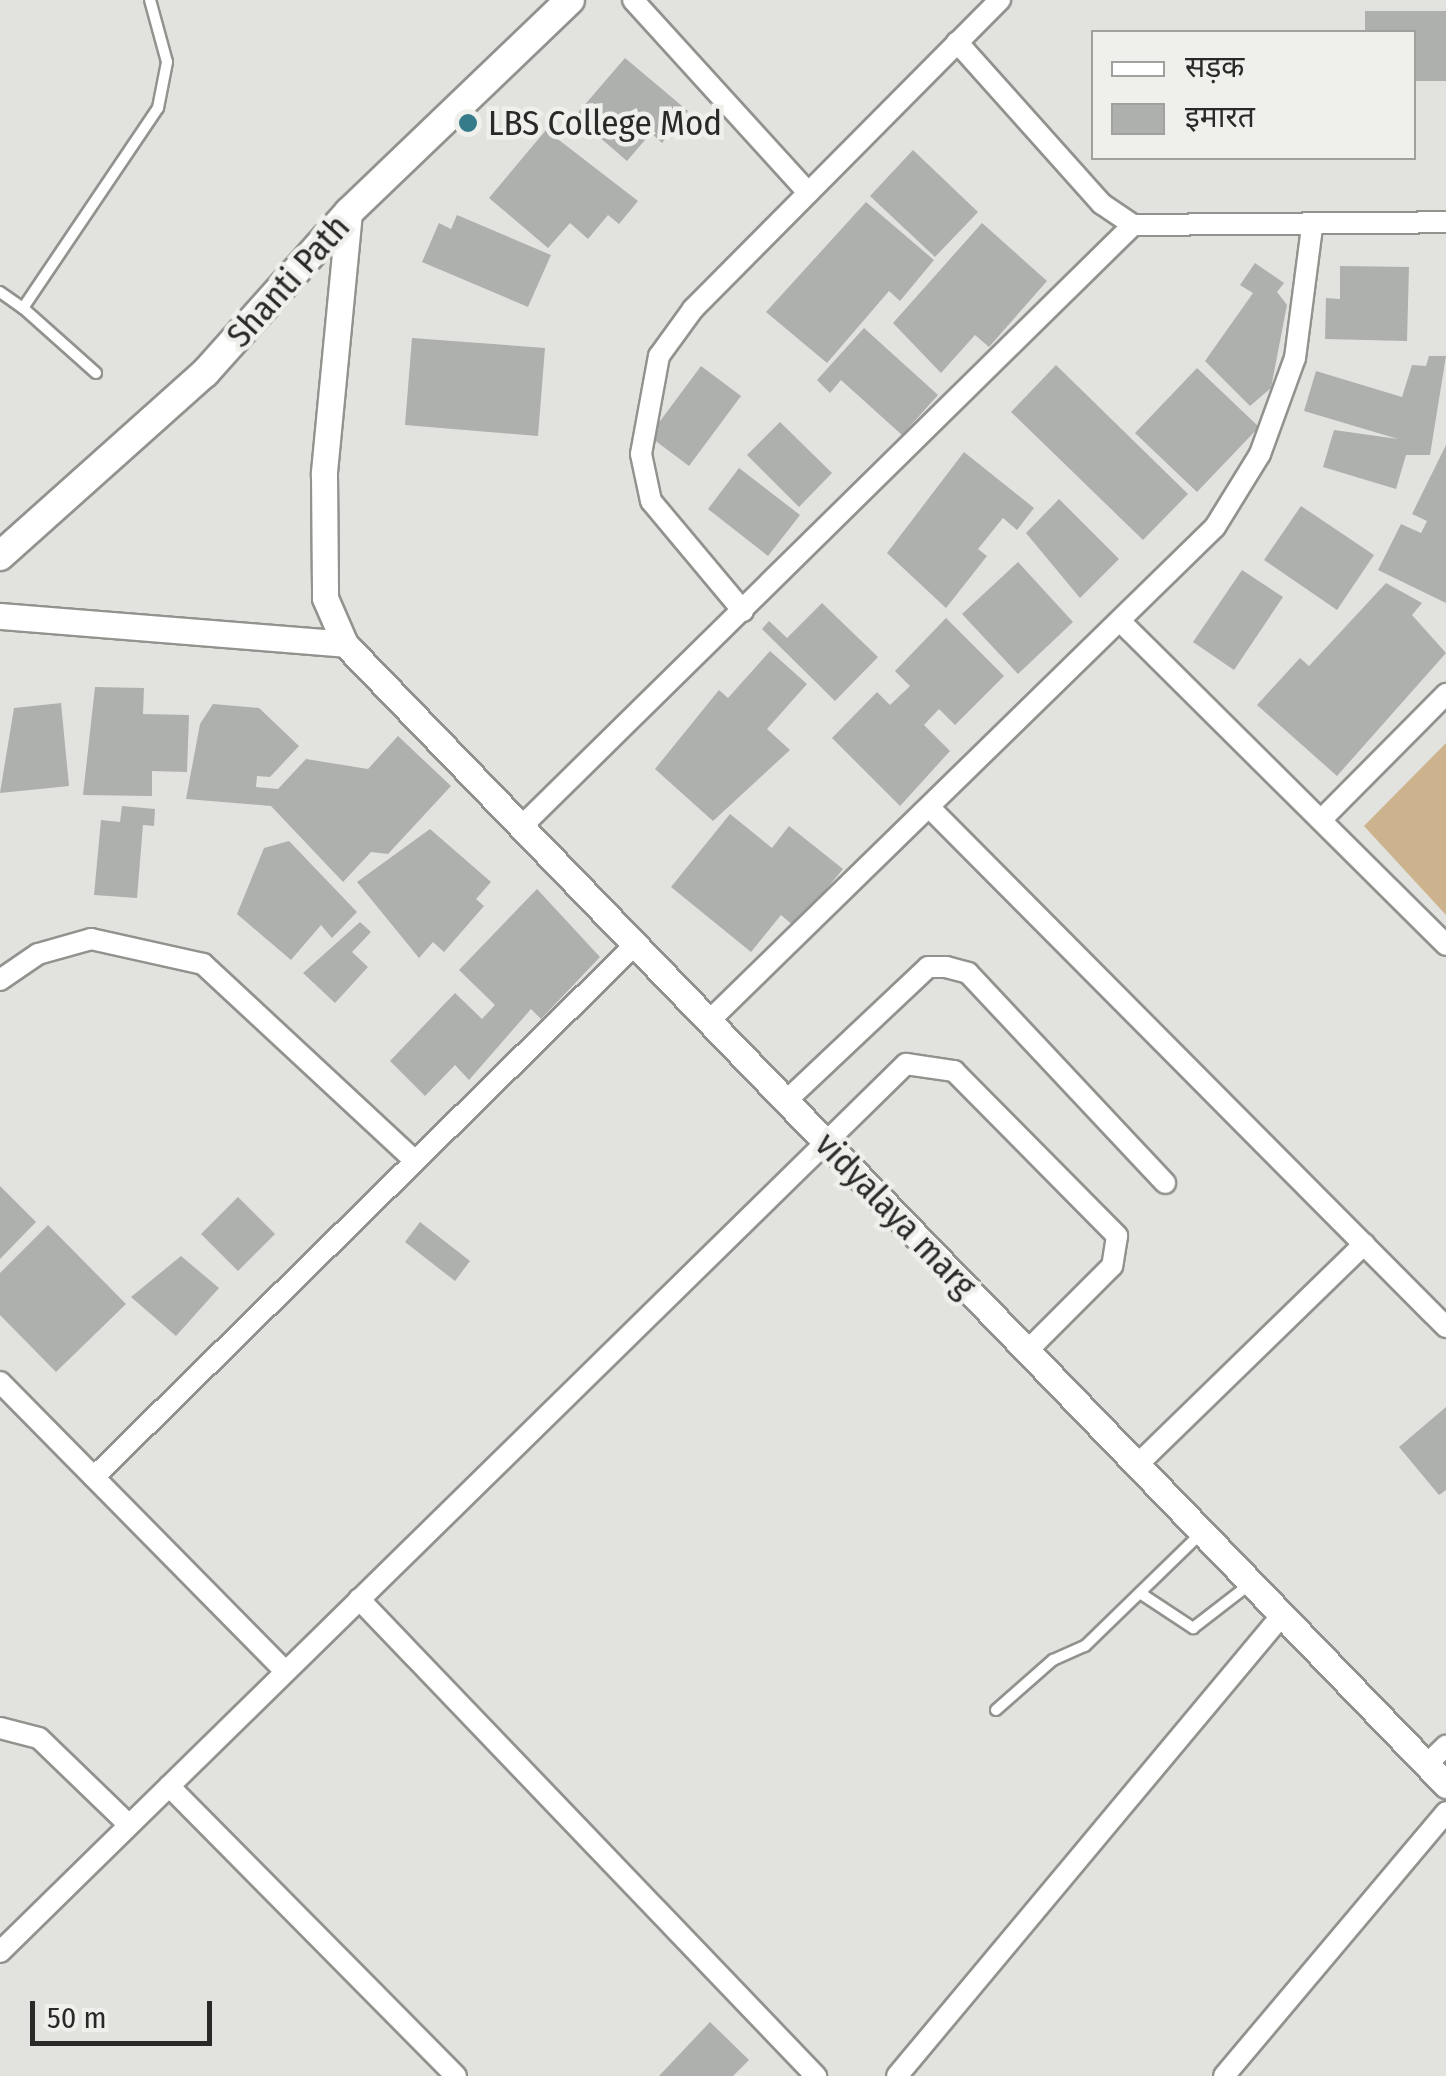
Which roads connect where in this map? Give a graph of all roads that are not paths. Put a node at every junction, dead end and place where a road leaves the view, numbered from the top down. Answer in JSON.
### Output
{"nodes":[{"id":1,"x":150,"y":0,"type":"edge"},
{"id":2,"x":570,"y":0,"type":"edge"},
{"id":3,"x":632,"y":0,"type":"edge"},
{"id":4,"x":1000,"y":0,"type":"edge"},
{"id":5,"x":957,"y":42,"type":"junction"},
{"id":6,"x":808,"y":192,"type":"junction"},
{"id":7,"x":349,"y":212,"type":"junction"},
{"id":8,"x":1446,"y":222,"type":"edge"},
{"id":9,"x":1134,"y":225,"type":"junction"},
{"id":10,"x":1312,"y":227,"type":"junction"},
{"id":11,"x":0,"y":292,"type":"edge"},
{"id":12,"x":23,"y":308,"type":"junction"},
{"id":13,"x":96,"y":373,"type":"dead end"},
{"id":14,"x":0,"y":556,"type":"edge"},
{"id":15,"x":743,"y":611,"type":"junction"},
{"id":16,"x":0,"y":616,"type":"edge"},
{"id":17,"x":1124,"y":625,"type":"junction"},
{"id":18,"x":345,"y":644,"type":"junction"},
{"id":19,"x":1446,"y":694,"type":"edge"},
{"id":20,"x":932,"y":811,"type":"junction"},
{"id":21,"x":1323,"y":818,"type":"junction"},
{"id":22,"x":522,"y":827,"type":"junction"},
{"id":23,"x":635,"y":945,"type":"junction"},
{"id":24,"x":1446,"y":946,"type":"edge"},
{"id":25,"x":0,"y":980,"type":"edge"},
{"id":26,"x":709,"y":1021,"type":"junction"},
{"id":27,"x":786,"y":1101,"type":"junction"},
{"id":28,"x":824,"y":1140,"type":"junction"},
{"id":29,"x":415,"y":1161,"type":"junction"},
{"id":30,"x":1165,"y":1183,"type":"dead end"},
{"id":31,"x":1364,"y":1244,"type":"junction"},
{"id":32,"x":1446,"y":1327,"type":"edge"},
{"id":33,"x":1027,"y":1351,"type":"junction"},
{"id":34,"x":0,"y":1382,"type":"edge"},
{"id":35,"x":1137,"y":1465,"type":"junction"},
{"id":36,"x":94,"y":1477,"type":"junction"},
{"id":37,"x":1202,"y":1532,"type":"junction"},
{"id":38,"x":1251,"y":1583,"type":"junction"},
{"id":39,"x":1140,"y":1594,"type":"junction"},
{"id":40,"x":359,"y":1599,"type":"junction"},
{"id":41,"x":1282,"y":1615,"type":"junction"},
{"id":42,"x":285,"y":1671,"type":"junction"},
{"id":43,"x":996,"y":1710,"type":"dead end"},
{"id":44,"x":0,"y":1728,"type":"edge"},
{"id":45,"x":1446,"y":1746,"type":"edge"},
{"id":46,"x":1426,"y":1765,"type":"junction"},
{"id":47,"x":169,"y":1786,"type":"junction"},
{"id":48,"x":1446,"y":1786,"type":"edge"},
{"id":49,"x":1446,"y":1812,"type":"edge"},
{"id":50,"x":129,"y":1825,"type":"junction"},
{"id":51,"x":0,"y":1952,"type":"edge"},
{"id":52,"x":456,"y":2076,"type":"edge"},
{"id":53,"x":816,"y":2076,"type":"edge"},
{"id":54,"x":897,"y":2076,"type":"edge"},
{"id":55,"x":1224,"y":2076,"type":"edge"}],
"edges":[{"from":1,"to":12,"type":"lane"},
{"from":2,"to":7,"type":"main road","name":"Shanti Path"},
{"from":3,"to":6,"type":"street"},
{"from":4,"to":5,"type":"street"},
{"from":5,"to":6,"type":"street"},
{"from":5,"to":9,"type":"street"},
{"from":6,"to":15,"type":"street"},
{"from":7,"to":14,"type":"main road","name":"Shanti Path"},
{"from":7,"to":18,"type":"street"},
{"from":8,"to":10,"type":"street"},
{"from":9,"to":10,"type":"street"},
{"from":9,"to":15,"type":"street"},
{"from":10,"to":17,"type":"street"},
{"from":11,"to":12,"type":"lane"},
{"from":12,"to":13,"type":"lane"},
{"from":15,"to":22,"type":"street"},
{"from":16,"to":18,"type":"street"},
{"from":17,"to":20,"type":"street"},
{"from":17,"to":21,"type":"street"},
{"from":18,"to":22,"type":"street","name":"vidyalaya marg"},
{"from":19,"to":21,"type":"street"},
{"from":20,"to":26,"type":"street"},
{"from":20,"to":31,"type":"street"},
{"from":21,"to":24,"type":"street"},
{"from":22,"to":23,"type":"street","name":"vidyalaya marg"},
{"from":23,"to":26,"type":"street","name":"vidyalaya marg"},
{"from":23,"to":29,"type":"street"},
{"from":25,"to":29,"type":"street"},
{"from":26,"to":27,"type":"street","name":"vidyalaya marg"},
{"from":27,"to":28,"type":"street","name":"vidyalaya marg"},
{"from":27,"to":30,"type":"street"},
{"from":28,"to":33,"type":"street","name":"vidyalaya marg"},
{"from":28,"to":33,"type":"street"},
{"from":28,"to":40,"type":"street"},
{"from":29,"to":36,"type":"street"},
{"from":31,"to":32,"type":"street"},
{"from":31,"to":35,"type":"street"},
{"from":33,"to":35,"type":"street","name":"vidyalaya marg"},
{"from":34,"to":36,"type":"street"},
{"from":35,"to":37,"type":"street","name":"vidyalaya marg"},
{"from":36,"to":42,"type":"street"},
{"from":37,"to":38,"type":"street","name":"vidyalaya marg"},
{"from":37,"to":39,"type":"lane"},
{"from":38,"to":39,"type":"lane"},
{"from":38,"to":41,"type":"street","name":"vidyalaya marg"},
{"from":39,"to":43,"type":"lane"},
{"from":40,"to":42,"type":"street"},
{"from":40,"to":53,"type":"street"},
{"from":41,"to":46,"type":"street","name":"vidyalaya marg"},
{"from":41,"to":54,"type":"street"},
{"from":42,"to":47,"type":"street"},
{"from":44,"to":50,"type":"street"},
{"from":45,"to":46,"type":"street"},
{"from":46,"to":48,"type":"street","name":"vidyalaya marg"},
{"from":47,"to":50,"type":"street"},
{"from":47,"to":52,"type":"street"},
{"from":49,"to":55,"type":"street"},
{"from":50,"to":51,"type":"street"}]}
